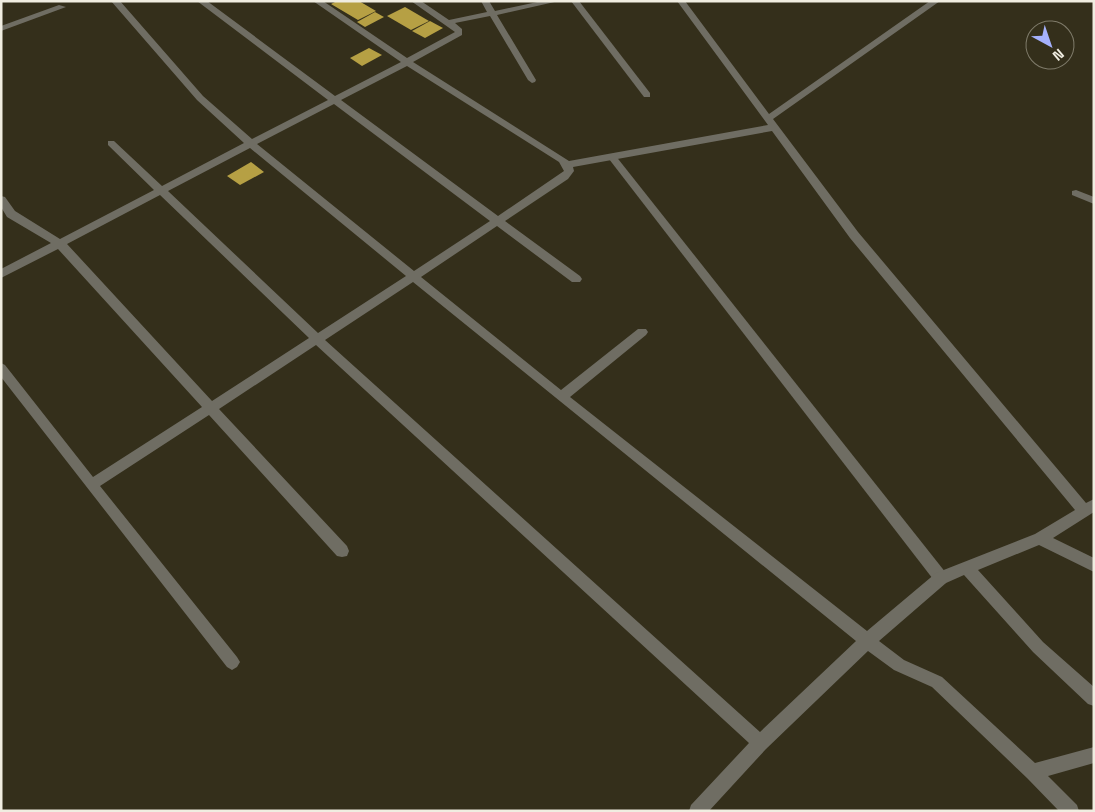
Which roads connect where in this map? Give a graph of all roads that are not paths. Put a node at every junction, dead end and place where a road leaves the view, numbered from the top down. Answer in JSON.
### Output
{"nodes":[{"id":1,"x":115,"y":1,"type":"edge"},
{"id":2,"x":201,"y":1,"type":"edge"},
{"id":3,"x":318,"y":1,"type":"edge"},
{"id":4,"x":416,"y":1,"type":"edge"},
{"id":5,"x":485,"y":1,"type":"edge"},
{"id":6,"x":555,"y":1,"type":"edge"},
{"id":7,"x":575,"y":1,"type":"edge"},
{"id":8,"x":681,"y":1,"type":"edge"},
{"id":9,"x":936,"y":1,"type":"edge"},
{"id":10,"x":62,"y":7,"type":"dead end"},
{"id":11,"x":492,"y":14,"type":"junction"},
{"id":12,"x":450,"y":22,"type":"junction"},
{"id":13,"x":1,"y":29,"type":"edge"},
{"id":14,"x":407,"y":62,"type":"junction"},
{"id":15,"x":532,"y":80,"type":"dead end"},
{"id":16,"x":647,"y":96,"type":"dead end"},
{"id":17,"x":336,"y":100,"type":"junction"},
{"id":18,"x":772,"y":122,"type":"junction"},
{"id":19,"x":111,"y":143,"type":"dead end"},
{"id":20,"x":250,"y":144,"type":"junction"},
{"id":21,"x":612,"y":157,"type":"junction"},
{"id":22,"x":567,"y":164,"type":"junction"},
{"id":23,"x":161,"y":191,"type":"junction"},
{"id":24,"x":1076,"y":194,"type":"dead end"},
{"id":25,"x":1,"y":200,"type":"edge"},
{"id":26,"x":1094,"y":201,"type":"edge"},
{"id":27,"x":499,"y":220,"type":"junction"},
{"id":28,"x":60,"y":244,"type":"junction"},
{"id":29,"x":1,"y":274,"type":"edge"},
{"id":30,"x":414,"y":277,"type":"junction"},
{"id":31,"x":576,"y":279,"type":"dead end"},
{"id":32,"x":642,"y":332,"type":"dead end"},
{"id":33,"x":316,"y":338,"type":"junction"},
{"id":34,"x":1,"y":368,"type":"edge"},
{"id":35,"x":561,"y":397,"type":"junction"},
{"id":36,"x":210,"y":408,"type":"junction"},
{"id":37,"x":91,"y":485,"type":"junction"},
{"id":38,"x":1089,"y":508,"type":"edge"},
{"id":39,"x":1040,"y":538,"type":"junction"},
{"id":40,"x":342,"y":551,"type":"dead end"},
{"id":41,"x":1094,"y":565,"type":"edge"},
{"id":42,"x":967,"y":568,"type":"junction"},
{"id":43,"x":941,"y":578,"type":"junction"},
{"id":44,"x":867,"y":642,"type":"junction"},
{"id":45,"x":232,"y":662,"type":"dead end"},
{"id":46,"x":1094,"y":698,"type":"edge"},
{"id":47,"x":760,"y":742,"type":"junction"},
{"id":48,"x":1094,"y":755,"type":"edge"},
{"id":49,"x":1034,"y":772,"type":"junction"},
{"id":50,"x":697,"y":811,"type":"edge"},
{"id":51,"x":1071,"y":811,"type":"edge"}],
"edges":[{"from":1,"to":20,"type":"street"},
{"from":2,"to":17,"type":"street"},
{"from":3,"to":14,"type":"street"},
{"from":4,"to":12,"type":"street"},
{"from":5,"to":11,"type":"street"},
{"from":6,"to":11,"type":"street"},
{"from":7,"to":16,"type":"street"},
{"from":8,"to":18,"type":"street"},
{"from":9,"to":18,"type":"street"},
{"from":10,"to":13,"type":"street"},
{"from":11,"to":12,"type":"street"},
{"from":11,"to":15,"type":"street"},
{"from":12,"to":14,"type":"street"},
{"from":14,"to":17,"type":"street"},
{"from":14,"to":22,"type":"street"},
{"from":17,"to":20,"type":"street"},
{"from":17,"to":27,"type":"street"},
{"from":18,"to":21,"type":"street"},
{"from":18,"to":38,"type":"street"},
{"from":19,"to":23,"type":"street"},
{"from":20,"to":23,"type":"street"},
{"from":20,"to":30,"type":"street"},
{"from":21,"to":22,"type":"street"},
{"from":21,"to":43,"type":"street"},
{"from":22,"to":27,"type":"street"},
{"from":23,"to":28,"type":"street"},
{"from":23,"to":33,"type":"street"},
{"from":24,"to":26,"type":"street"},
{"from":25,"to":28,"type":"street"},
{"from":27,"to":30,"type":"street"},
{"from":27,"to":31,"type":"street"},
{"from":28,"to":29,"type":"street"},
{"from":28,"to":36,"type":"street"},
{"from":30,"to":33,"type":"street"},
{"from":30,"to":35,"type":"street"},
{"from":32,"to":35,"type":"street"},
{"from":33,"to":36,"type":"street"},
{"from":33,"to":47,"type":"street"},
{"from":34,"to":37,"type":"street"},
{"from":35,"to":44,"type":"street"},
{"from":36,"to":37,"type":"street"},
{"from":36,"to":40,"type":"street"},
{"from":37,"to":45,"type":"street"},
{"from":38,"to":39,"type":"street"},
{"from":39,"to":41,"type":"street"},
{"from":39,"to":42,"type":"street"},
{"from":42,"to":43,"type":"street"},
{"from":42,"to":46,"type":"street"},
{"from":43,"to":44,"type":"street"},
{"from":44,"to":47,"type":"street"},
{"from":44,"to":49,"type":"street"},
{"from":47,"to":50,"type":"street"},
{"from":48,"to":49,"type":"street"},
{"from":49,"to":51,"type":"street"}]}
